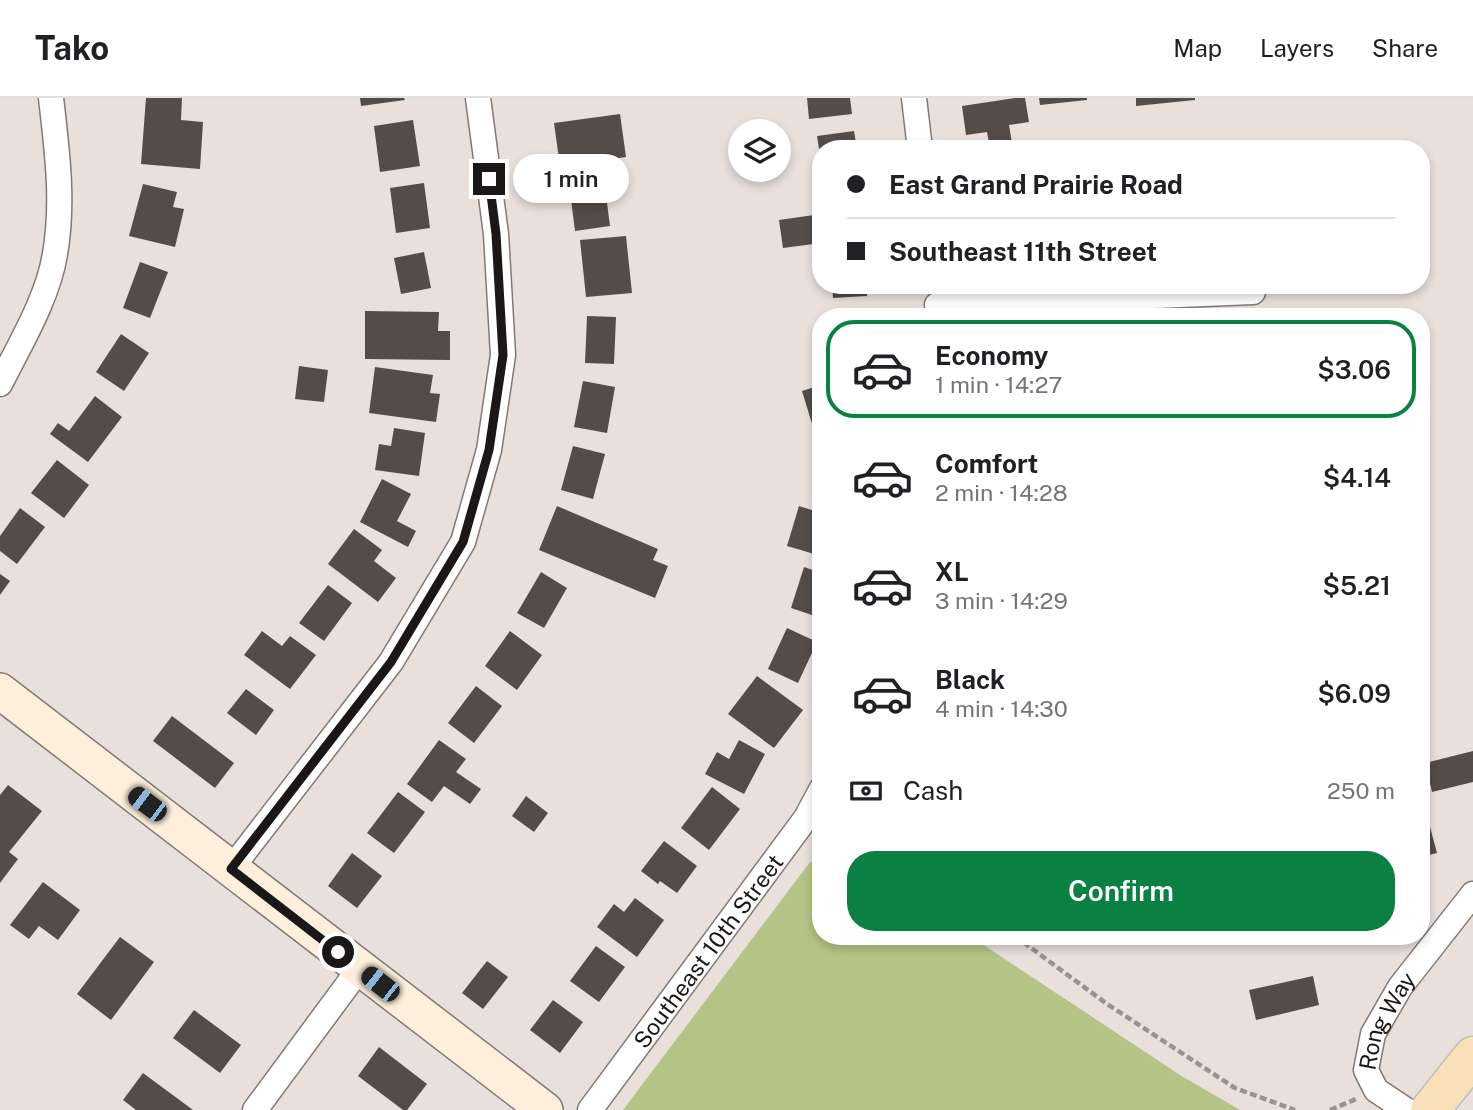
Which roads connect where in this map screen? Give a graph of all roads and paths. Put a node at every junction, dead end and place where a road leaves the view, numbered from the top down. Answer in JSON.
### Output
{"nodes":[{"id":1,"x":51,"y":98,"type":"edge"},
{"id":2,"x":478,"y":98,"type":"edge"},
{"id":3,"x":914,"y":98,"type":"edge"},
{"id":4,"x":919,"y":140,"type":"edge"},
{"id":5,"x":1190,"y":294,"type":"edge"},
{"id":6,"x":936,"y":302,"type":"edge"},
{"id":7,"x":0,"y":384,"type":"edge"},
{"id":8,"x":0,"y":691,"type":"edge"},
{"id":9,"x":812,"y":807,"type":"edge"},
{"id":10,"x":231,"y":869,"type":"junction"},
{"id":11,"x":1473,"y":894,"type":"edge"},
{"id":12,"x":1027,"y":945,"type":"edge"},
{"id":13,"x":360,"y":968,"type":"junction"},
{"id":14,"x":1473,"y":1056,"type":"edge"},
{"id":15,"x":255,"y":1110,"type":"edge"},
{"id":16,"x":545,"y":1110,"type":"edge"},
{"id":17,"x":590,"y":1110,"type":"edge"},
{"id":18,"x":1295,"y":1110,"type":"edge"},
{"id":19,"x":1406,"y":1110,"type":"edge"},
{"id":20,"x":1430,"y":1110,"type":"edge"}],
"edges":[{"from":1,"to":7,"type":"street"},
{"from":2,"to":10,"type":"street"},
{"from":3,"to":4,"type":"street"},
{"from":5,"to":6,"type":"street"},
{"from":8,"to":10,"type":"street"},
{"from":9,"to":17,"type":"street","name":"Southeast 10th Street"},
{"from":10,"to":13,"type":"street"},
{"from":11,"to":19,"type":"street","name":"Rong Way"},
{"from":12,"to":18,"type":"path"},
{"from":13,"to":15,"type":"street"},
{"from":13,"to":16,"type":"street"},
{"from":14,"to":20,"type":"main road"}]}
